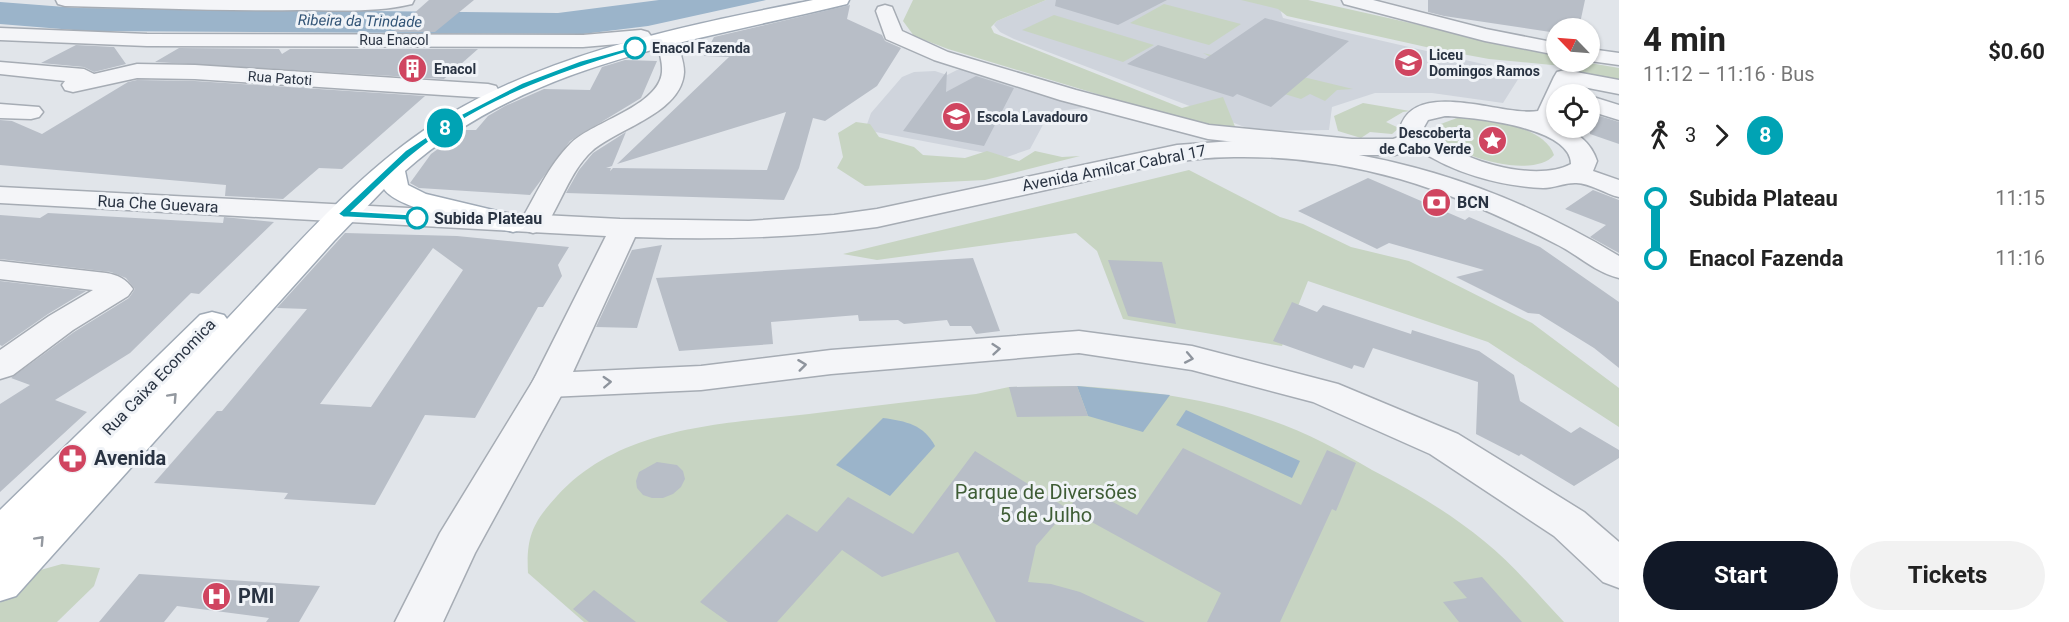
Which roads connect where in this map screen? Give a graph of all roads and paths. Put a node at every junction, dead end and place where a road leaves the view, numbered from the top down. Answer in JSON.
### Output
{"nodes":[{"id":1,"x":65,"y":0,"type":"edge"},
{"id":2,"x":144,"y":0,"type":"edge"},
{"id":3,"x":235,"y":0,"type":"edge"},
{"id":4,"x":405,"y":0,"type":"edge"},
{"id":5,"x":812,"y":0,"type":"edge"},
{"id":6,"x":840,"y":0,"type":"edge"},
{"id":7,"x":1351,"y":0,"type":"edge"},
{"id":8,"x":105,"y":1,"type":"edge"},
{"id":9,"x":162,"y":4,"type":"junction"},
{"id":10,"x":207,"y":5,"type":"junction"},
{"id":11,"x":885,"y":11,"type":"dead end"},
{"id":12,"x":0,"y":34,"type":"edge"},
{"id":13,"x":641,"y":36,"type":"junction"},
{"id":14,"x":667,"y":40,"type":"junction"},
{"id":15,"x":1546,"y":47,"type":"edge"},
{"id":16,"x":1600,"y":56,"type":"edge"},
{"id":17,"x":1619,"y":59,"type":"edge"},
{"id":18,"x":0,"y":68,"type":"edge"},
{"id":19,"x":1563,"y":84,"type":"edge"},
{"id":20,"x":1619,"y":87,"type":"edge"},
{"id":21,"x":488,"y":91,"type":"junction"},
{"id":22,"x":1600,"y":106,"type":"edge"},
{"id":23,"x":0,"y":111,"type":"edge"},
{"id":24,"x":31,"y":112,"type":"dead end"},
{"id":25,"x":1619,"y":113,"type":"edge"},
{"id":26,"x":1546,"y":117,"type":"edge"},
{"id":27,"x":1524,"y":121,"type":"junction"},
{"id":28,"x":1418,"y":139,"type":"junction"},
{"id":29,"x":392,"y":168,"type":"junction"},
{"id":30,"x":1575,"y":173,"type":"junction"},
{"id":31,"x":1619,"y":189,"type":"edge"},
{"id":32,"x":0,"y":195,"type":"edge"},
{"id":33,"x":329,"y":213,"type":"junction"},
{"id":34,"x":523,"y":224,"type":"junction"},
{"id":35,"x":625,"y":228,"type":"junction"},
{"id":36,"x":1611,"y":262,"type":"edge"},
{"id":37,"x":0,"y":270,"type":"edge"},
{"id":38,"x":1,"y":365,"type":"edge"},
{"id":39,"x":549,"y":385,"type":"junction"},
{"id":40,"x":2,"y":533,"type":"edge"},
{"id":41,"x":1619,"y":569,"type":"edge"},
{"id":42,"x":0,"y":582,"type":"edge"},
{"id":43,"x":419,"y":622,"type":"edge"}],
"edges":[{"from":1,"to":8,"type":"street"},
{"from":2,"to":9,"type":"street"},
{"from":3,"to":10,"type":"street"},
{"from":4,"to":10,"type":"street"},
{"from":5,"to":13,"type":"main road"},
{"from":6,"to":14,"type":"main road"},
{"from":7,"to":15,"type":"street"},
{"from":8,"to":9,"type":"street"},
{"from":9,"to":10,"type":"street"},
{"from":11,"to":28,"type":"street"},
{"from":12,"to":13,"type":"street","name":"Rua Enacol"},
{"from":13,"to":21,"type":"main road"},
{"from":14,"to":29,"type":"main road"},
{"from":14,"to":34,"type":"street"},
{"from":16,"to":17,"type":"street"},
{"from":18,"to":21,"type":"street","name":"Rua Patoti"},
{"from":19,"to":20,"type":"street"},
{"from":21,"to":33,"type":"main road"},
{"from":22,"to":25,"type":"street"},
{"from":23,"to":24,"type":"street"},
{"from":26,"to":27,"type":"street"},
{"from":27,"to":28,"type":"street"},
{"from":27,"to":30,"type":"street"},
{"from":28,"to":30,"type":"street"},
{"from":29,"to":33,"type":"main road"},
{"from":29,"to":34,"type":"main road"},
{"from":30,"to":31,"type":"street"},
{"from":32,"to":33,"type":"street","name":"Rua Che Guevara"},
{"from":33,"to":34,"type":"street","name":"Rua Che Guevara"},
{"from":33,"to":40,"type":"main road","name":"Rua Caixa Economica"},
{"from":42,"to":33,"type":"main road","one_way":true},
{"from":34,"to":35,"type":"street","name":"Avenida Amilcar Cabral 17"},
{"from":35,"to":36,"type":"street","name":"Avenida Amilcar Cabral 17"},
{"from":35,"to":39,"type":"street"},
{"from":37,"to":38,"type":"street"},
{"from":39,"to":41,"type":"street","one_way":true},
{"from":39,"to":43,"type":"street"}]}
